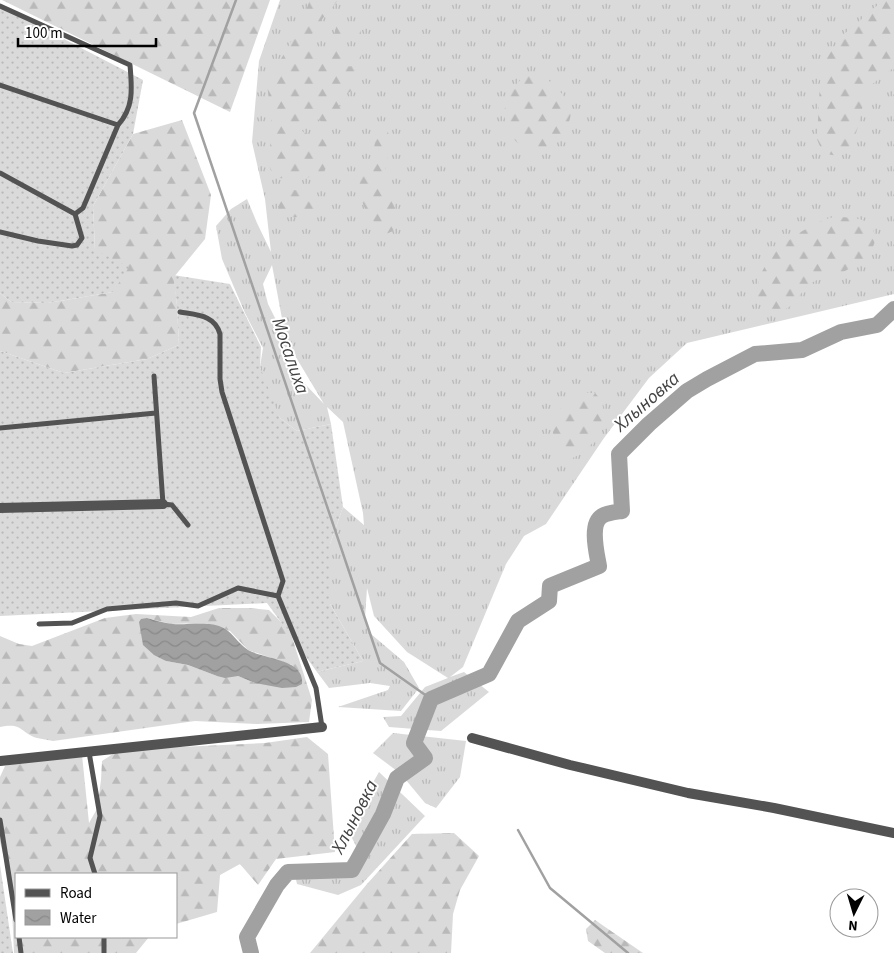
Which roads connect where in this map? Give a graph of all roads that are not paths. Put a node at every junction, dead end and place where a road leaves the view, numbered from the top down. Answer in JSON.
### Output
{"nodes":[{"id":1,"x":0,"y":6,"type":"edge"},
{"id":2,"x":0,"y":85,"type":"edge"},
{"id":3,"x":118,"y":125,"type":"junction"},
{"id":4,"x":0,"y":173,"type":"edge"},
{"id":5,"x":75,"y":214,"type":"junction"},
{"id":6,"x":0,"y":232,"type":"edge"},
{"id":7,"x":180,"y":312,"type":"dead end"},
{"id":8,"x":154,"y":376,"type":"dead end"},
{"id":9,"x":156,"y":412,"type":"junction"},
{"id":10,"x":0,"y":428,"type":"edge"},
{"id":11,"x":163,"y":504,"type":"junction"},
{"id":12,"x":0,"y":508,"type":"edge"},
{"id":13,"x":188,"y":525,"type":"dead end"},
{"id":14,"x":278,"y":596,"type":"junction"},
{"id":15,"x":39,"y":624,"type":"dead end"},
{"id":16,"x":322,"y":727,"type":"joint"},
{"id":17,"x":472,"y":738,"type":"dead end"},
{"id":18,"x":89,"y":752,"type":"junction"},
{"id":19,"x":0,"y":761,"type":"edge"},
{"id":20,"x":0,"y":820,"type":"edge"},
{"id":21,"x":1,"y":832,"type":"edge"},
{"id":22,"x":894,"y":833,"type":"edge"},
{"id":23,"x":95,"y":873,"type":"edge"},
{"id":24,"x":15,"y":914,"type":"edge"},
{"id":25,"x":19,"y":938,"type":"edge"},
{"id":26,"x":104,"y":938,"type":"edge"},
{"id":27,"x":21,"y":953,"type":"edge"},
{"id":28,"x":104,"y":953,"type":"edge"}],
"edges":[{"from":1,"to":3,"type":"lane"},
{"from":2,"to":3,"type":"lane"},
{"from":3,"to":5,"type":"lane"},
{"from":4,"to":5,"type":"lane"},
{"from":5,"to":6,"type":"lane"},
{"from":7,"to":14,"type":"lane"},
{"from":8,"to":9,"type":"lane"},
{"from":9,"to":10,"type":"lane"},
{"from":9,"to":11,"type":"lane"},
{"from":11,"to":12,"type":"street"},
{"from":11,"to":13,"type":"lane"},
{"from":14,"to":15,"type":"lane"},
{"from":14,"to":16,"type":"lane"},
{"from":16,"to":18,"type":"street"},
{"from":17,"to":22,"type":"street"},
{"from":18,"to":19,"type":"street"},
{"from":18,"to":23,"type":"lane"},
{"from":20,"to":21,"type":"lane"},
{"from":21,"to":24,"type":"lane"},
{"from":25,"to":27,"type":"lane"},
{"from":26,"to":28,"type":"lane"}]}
